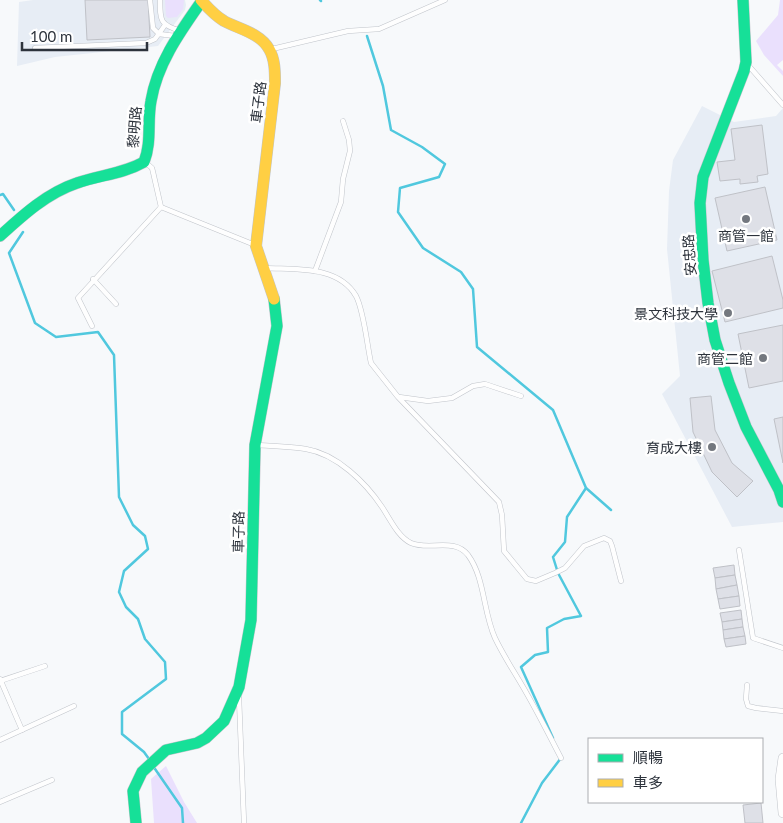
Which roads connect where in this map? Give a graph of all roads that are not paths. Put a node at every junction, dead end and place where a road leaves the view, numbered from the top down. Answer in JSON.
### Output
{"nodes":[{"id":1,"x":150,"y":0,"type":"edge"},
{"id":2,"x":160,"y":0,"type":"edge"},
{"id":3,"x":445,"y":0,"type":"edge"},
{"id":4,"x":742,"y":0,"type":"edge"},
{"id":5,"x":201,"y":1,"type":"edge"},
{"id":6,"x":165,"y":25,"type":"junction"},
{"id":7,"x":159,"y":34,"type":"junction"},
{"id":8,"x":179,"y":34,"type":"junction"},
{"id":9,"x":35,"y":48,"type":"dead end"},
{"id":10,"x":270,"y":49,"type":"junction"},
{"id":11,"x":746,"y":62,"type":"junction"},
{"id":12,"x":783,"y":105,"type":"edge"},
{"id":13,"x":343,"y":121,"type":"dead end"},
{"id":14,"x":144,"y":162,"type":"junction"},
{"id":15,"x":161,"y":207,"type":"junction"},
{"id":16,"x":0,"y":236,"type":"edge"},
{"id":17,"x":256,"y":246,"type":"junction"},
{"id":18,"x":264,"y":267,"type":"junction"},
{"id":19,"x":315,"y":271,"type":"junction"},
{"id":20,"x":93,"y":279,"type":"junction"},
{"id":21,"x":116,"y":304,"type":"dead end"},
{"id":22,"x":92,"y":326,"type":"dead end"},
{"id":23,"x":521,"y":396,"type":"dead end"},
{"id":24,"x":398,"y":397,"type":"junction"},
{"id":25,"x":255,"y":445,"type":"junction"},
{"id":26,"x":783,"y":502,"type":"edge"},
{"id":27,"x":738,"y":550,"type":"dead end"},
{"id":28,"x":621,"y":581,"type":"dead end"},
{"id":29,"x":783,"y":648,"type":"edge"},
{"id":30,"x":45,"y":666,"type":"dead end"},
{"id":31,"x":0,"y":680,"type":"edge"},
{"id":32,"x":747,"y":685,"type":"dead end"},
{"id":33,"x":239,"y":687,"type":"junction"},
{"id":34,"x":74,"y":706,"type":"dead end"},
{"id":35,"x":783,"y":711,"type":"edge"},
{"id":36,"x":22,"y":730,"type":"junction"},
{"id":37,"x":0,"y":740,"type":"edge"},
{"id":38,"x":561,"y":758,"type":"dead end"},
{"id":39,"x":783,"y":758,"type":"edge"},
{"id":40,"x":52,"y":780,"type":"dead end"},
{"id":41,"x":0,"y":802,"type":"edge"},
{"id":42,"x":783,"y":813,"type":"edge"},
{"id":43,"x":136,"y":823,"type":"edge"},
{"id":44,"x":244,"y":823,"type":"edge"}],
"edges":[{"from":1,"to":7,"type":"lane"},
{"from":2,"to":6,"type":"lane"},
{"from":3,"to":10,"type":"lane"},
{"from":4,"to":11,"type":"street","name":"安忠路"},
{"from":5,"to":8,"type":"street","name":"黎明路"},
{"from":5,"to":10,"type":"street"},
{"from":6,"to":7,"type":"lane"},
{"from":6,"to":8,"type":"lane"},
{"from":7,"to":8,"type":"lane"},
{"from":7,"to":9,"type":"lane"},
{"from":8,"to":14,"type":"street","name":"黎明路"},
{"from":10,"to":17,"type":"street","name":"車子路"},
{"from":11,"to":12,"type":"lane"},
{"from":11,"to":26,"type":"street","name":"安忠路"},
{"from":13,"to":19,"type":"lane"},
{"from":14,"to":15,"type":"lane"},
{"from":14,"to":16,"type":"street","name":"黎明路"},
{"from":15,"to":17,"type":"lane"},
{"from":15,"to":20,"type":"lane"},
{"from":17,"to":18,"type":"street","name":"車子路"},
{"from":18,"to":19,"type":"lane"},
{"from":18,"to":25,"type":"street","name":"車子路"},
{"from":19,"to":24,"type":"lane"},
{"from":20,"to":21,"type":"lane"},
{"from":20,"to":22,"type":"lane"},
{"from":23,"to":24,"type":"lane"},
{"from":24,"to":28,"type":"lane"},
{"from":25,"to":33,"type":"street","name":"車子路"},
{"from":25,"to":38,"type":"lane"},
{"from":27,"to":29,"type":"lane"},
{"from":30,"to":31,"type":"lane"},
{"from":31,"to":36,"type":"lane"},
{"from":32,"to":35,"type":"lane"},
{"from":33,"to":43,"type":"street"},
{"from":33,"to":44,"type":"lane","name":"車子路"},
{"from":34,"to":36,"type":"lane"},
{"from":36,"to":37,"type":"lane"},
{"from":39,"to":42,"type":"street"},
{"from":40,"to":41,"type":"lane"}]}
